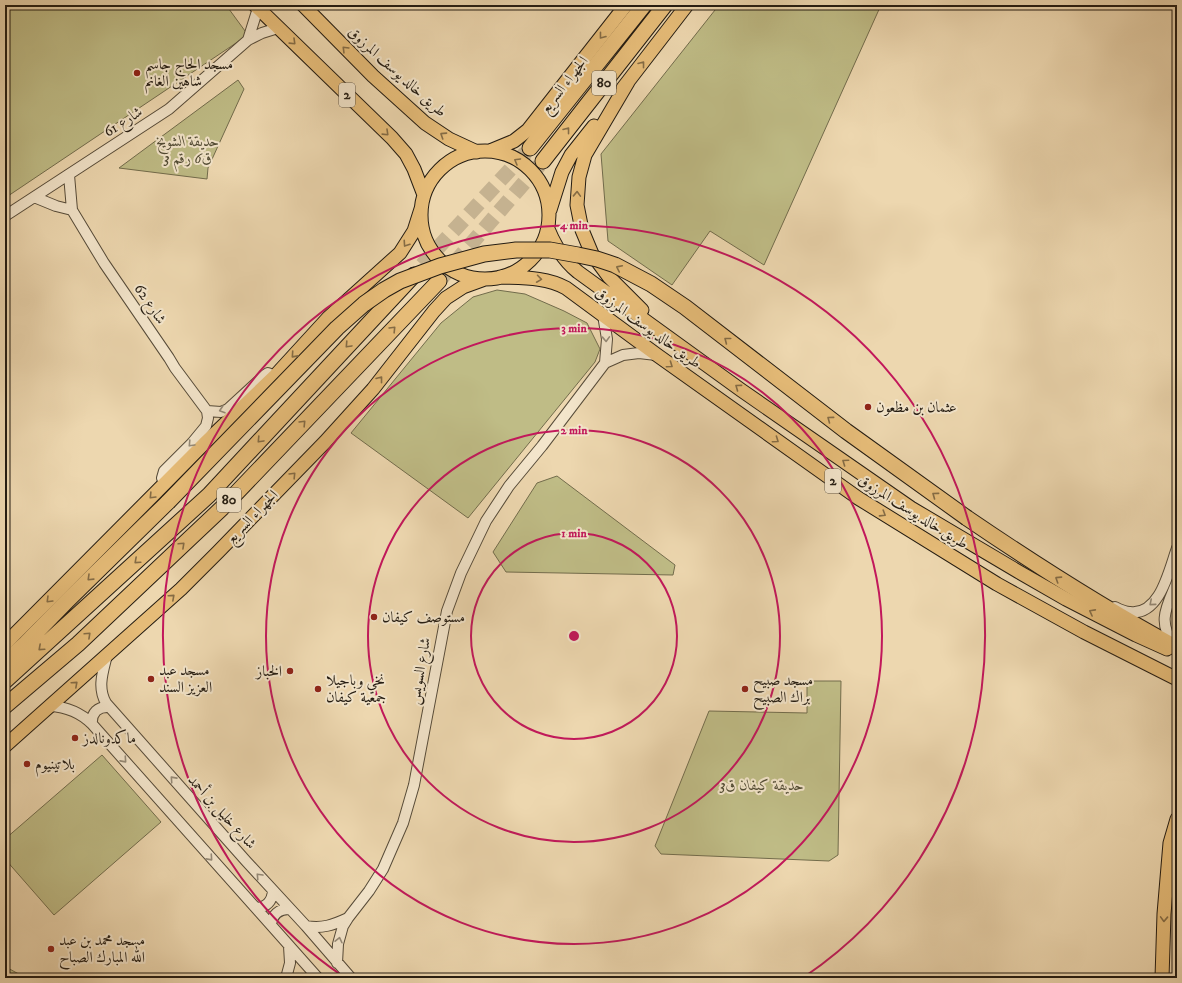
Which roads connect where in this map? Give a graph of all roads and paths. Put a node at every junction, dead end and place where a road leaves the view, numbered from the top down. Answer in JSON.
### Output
{"nodes":[{"id":1,"x":303,"y":5,"type":"edge"},
{"id":2,"x":626,"y":5,"type":"edge"},
{"id":3,"x":644,"y":5,"type":"edge"},
{"id":4,"x":665,"y":5,"type":"edge"},
{"id":5,"x":687,"y":5,"type":"edge"},
{"id":6,"x":257,"y":7,"type":"edge"},
{"id":7,"x":278,"y":28,"type":"junction"},
{"id":8,"x":248,"y":40,"type":"junction"},
{"id":9,"x":628,"y":82,"type":"junction"},
{"id":10,"x":530,"y":148,"type":"tunnel mouth"},
{"id":11,"x":484,"y":152,"type":"junction"},
{"id":12,"x":543,"y":161,"type":"tunnel mouth"},
{"id":13,"x":69,"y":175,"type":"junction"},
{"id":14,"x":424,"y":195,"type":"junction"},
{"id":15,"x":34,"y":197,"type":"junction"},
{"id":16,"x":421,"y":209,"type":"junction"},
{"id":17,"x":72,"y":210,"type":"junction"},
{"id":18,"x":549,"y":214,"type":"junction"},
{"id":19,"x":5,"y":216,"type":"edge"},
{"id":20,"x":548,"y":229,"type":"junction"},
{"id":21,"x":422,"y":265,"type":"tunnel mouth"},
{"id":22,"x":500,"y":277,"type":"junction"},
{"id":23,"x":485,"y":279,"type":"junction"},
{"id":24,"x":439,"y":281,"type":"tunnel mouth"},
{"id":25,"x":603,"y":315,"type":"junction"},
{"id":26,"x":672,"y":339,"type":"junction"},
{"id":27,"x":657,"y":355,"type":"junction"},
{"id":28,"x":605,"y":363,"type":"junction"},
{"id":29,"x":275,"y":376,"type":"junction"},
{"id":30,"x":207,"y":411,"type":"junction"},
{"id":31,"x":164,"y":484,"type":"junction"},
{"id":32,"x":858,"y":498,"type":"junction"},
{"id":33,"x":972,"y":545,"type":"junction"},
{"id":34,"x":1177,"y":548,"type":"edge"},
{"id":35,"x":1177,"y":582,"type":"edge"},
{"id":36,"x":1073,"y":589,"type":"junction"},
{"id":37,"x":5,"y":644,"type":"edge"},
{"id":38,"x":1177,"y":647,"type":"edge"},
{"id":39,"x":1177,"y":654,"type":"edge"},
{"id":40,"x":107,"y":655,"type":"junction"},
{"id":41,"x":5,"y":662,"type":"edge"},
{"id":42,"x":1177,"y":679,"type":"edge"},
{"id":43,"x":5,"y":681,"type":"edge"},
{"id":44,"x":5,"y":706,"type":"edge"},
{"id":45,"x":50,"y":706,"type":"junction"},
{"id":46,"x":109,"y":708,"type":"junction"},
{"id":47,"x":92,"y":724,"type":"junction"},
{"id":48,"x":5,"y":746,"type":"edge"},
{"id":49,"x":1177,"y":820,"type":"edge"},
{"id":50,"x":1173,"y":866,"type":"edge"},
{"id":51,"x":1172,"y":885,"type":"edge"},
{"id":52,"x":274,"y":891,"type":"junction"},
{"id":53,"x":256,"y":908,"type":"junction"},
{"id":54,"x":289,"y":909,"type":"junction"},
{"id":55,"x":348,"y":918,"type":"junction"},
{"id":56,"x":271,"y":926,"type":"junction"},
{"id":57,"x":306,"y":926,"type":"junction"},
{"id":58,"x":289,"y":946,"type":"junction"},
{"id":59,"x":338,"y":963,"type":"junction"},
{"id":60,"x":286,"y":978,"type":"edge"},
{"id":61,"x":318,"y":978,"type":"edge"},
{"id":62,"x":351,"y":978,"type":"edge"},
{"id":63,"x":1162,"y":978,"type":"edge"}],
"edges":[{"from":11,"to":1,"type":"main road","name":"طريق خالد يوسف المرزوق","number":"2","one_way":true},
{"from":2,"to":11,"type":"main road","name":"الجهراء السريع","one_way":true},
{"from":3,"to":10,"type":"highway","name":"الجهراء السريع","number":"80"},
{"from":12,"to":4,"type":"highway","name":"الجهراء السريع","number":"80","one_way":true},
{"from":9,"to":5,"type":"main road","one_way":true},
{"from":6,"to":7,"type":"main road","number":"2"},
{"from":6,"to":8,"type":"street"},
{"from":7,"to":8,"type":"street","name":"شارع 61"},
{"from":7,"to":14,"type":"main road","number":"2","one_way":true},
{"from":8,"to":13,"type":"street","name":"شارع 61"},
{"from":9,"to":18,"type":"main road"},
{"from":26,"to":9,"type":"main road","one_way":true},
{"from":11,"to":14,"type":"main road"},
{"from":18,"to":11,"type":"main road","one_way":true},
{"from":13,"to":15,"type":"street","name":"شارع 61"},
{"from":13,"to":17,"type":"street","name":"شارع 62"},
{"from":14,"to":16,"type":"main road"},
{"from":15,"to":17,"type":"street"},
{"from":15,"to":19,"type":"street","name":"شارع 61"},
{"from":16,"to":23,"type":"main road"},
{"from":16,"to":29,"type":"main road","one_way":true},
{"from":17,"to":30,"type":"street","name":"شارع 62"},
{"from":18,"to":20,"type":"main road"},
{"from":20,"to":22,"type":"main road"},
{"from":20,"to":26,"type":"main road","name":"طريق خالد يوسف المرزوق","number":"2"},
{"from":21,"to":43,"type":"highway","number":"80","one_way":true},
{"from":22,"to":23,"type":"main road"},
{"from":22,"to":25,"type":"main road","name":"طريق خالد يوسف المرزوق","number":"2","one_way":true},
{"from":40,"to":23,"type":"main road","name":"الجهراء السريع","one_way":true},
{"from":44,"to":24,"type":"highway","name":"الجهراء السريع","number":"80","one_way":true},
{"from":25,"to":27,"type":"main road","name":"طريق خالد يوسف المرزوق","number":"2"},
{"from":25,"to":28,"type":"street","one_way":true},
{"from":33,"to":26,"type":"main road","name":"طريق خالد يوسف المرزوق","number":"2","one_way":true},
{"from":27,"to":28,"type":"street","name":"شارع السويس"},
{"from":27,"to":32,"type":"main road","name":"طريق خالد يوسف المرزوق","number":"2","one_way":true},
{"from":28,"to":55,"type":"street","name":"شارع السويس"},
{"from":29,"to":30,"type":"street","one_way":true},
{"from":29,"to":31,"type":"main road"},
{"from":30,"to":31,"type":"street","one_way":true},
{"from":31,"to":37,"type":"main road","one_way":true},
{"from":32,"to":33,"type":"main road"},
{"from":32,"to":42,"type":"main road","name":"طريق خالد يوسف المرزوق","number":"2","one_way":true},
{"from":39,"to":33,"type":"main road","name":"طريق خالد يوسف المرزوق","number":"2","one_way":true},
{"from":34,"to":36,"type":"street","one_way":true},
{"from":35,"to":38,"type":"street"},
{"from":36,"to":38,"type":"highway"},
{"from":36,"to":41,"type":"highway","one_way":true,"bridge":true},
{"from":45,"to":40,"type":"main road","name":"الجهراء السريع","one_way":true},
{"from":40,"to":46,"type":"street","name":"شارع خليل بن أحمد"},
{"from":45,"to":47,"type":"street"},
{"from":45,"to":48,"type":"main road","name":"الجهراء السريع"},
{"from":46,"to":47,"type":"street"},
{"from":52,"to":46,"type":"street","name":"شارع خليل بن أحمد","one_way":true},
{"from":47,"to":53,"type":"street","one_way":true},
{"from":49,"to":50,"type":"main road"},
{"from":50,"to":51,"type":"main road"},
{"from":51,"to":63,"type":"main road","one_way":true},
{"from":52,"to":53,"type":"street"},
{"from":52,"to":54,"type":"street","name":"شارع خليل بن أحمد"},
{"from":53,"to":56,"type":"street"},
{"from":54,"to":56,"type":"street"},
{"from":54,"to":57,"type":"street","name":"شارع خليل بن أحمد"},
{"from":55,"to":57,"type":"street","name":"شارع السويس"},
{"from":59,"to":55,"type":"street","name":"شارع السويس","one_way":true},
{"from":56,"to":58,"type":"street"},
{"from":57,"to":59,"type":"street","name":"شارع خليل بن أحمد"},
{"from":58,"to":60,"type":"street"},
{"from":58,"to":61,"type":"street"},
{"from":59,"to":62,"type":"street","name":"شارع خليل بن أحمد"}]}
